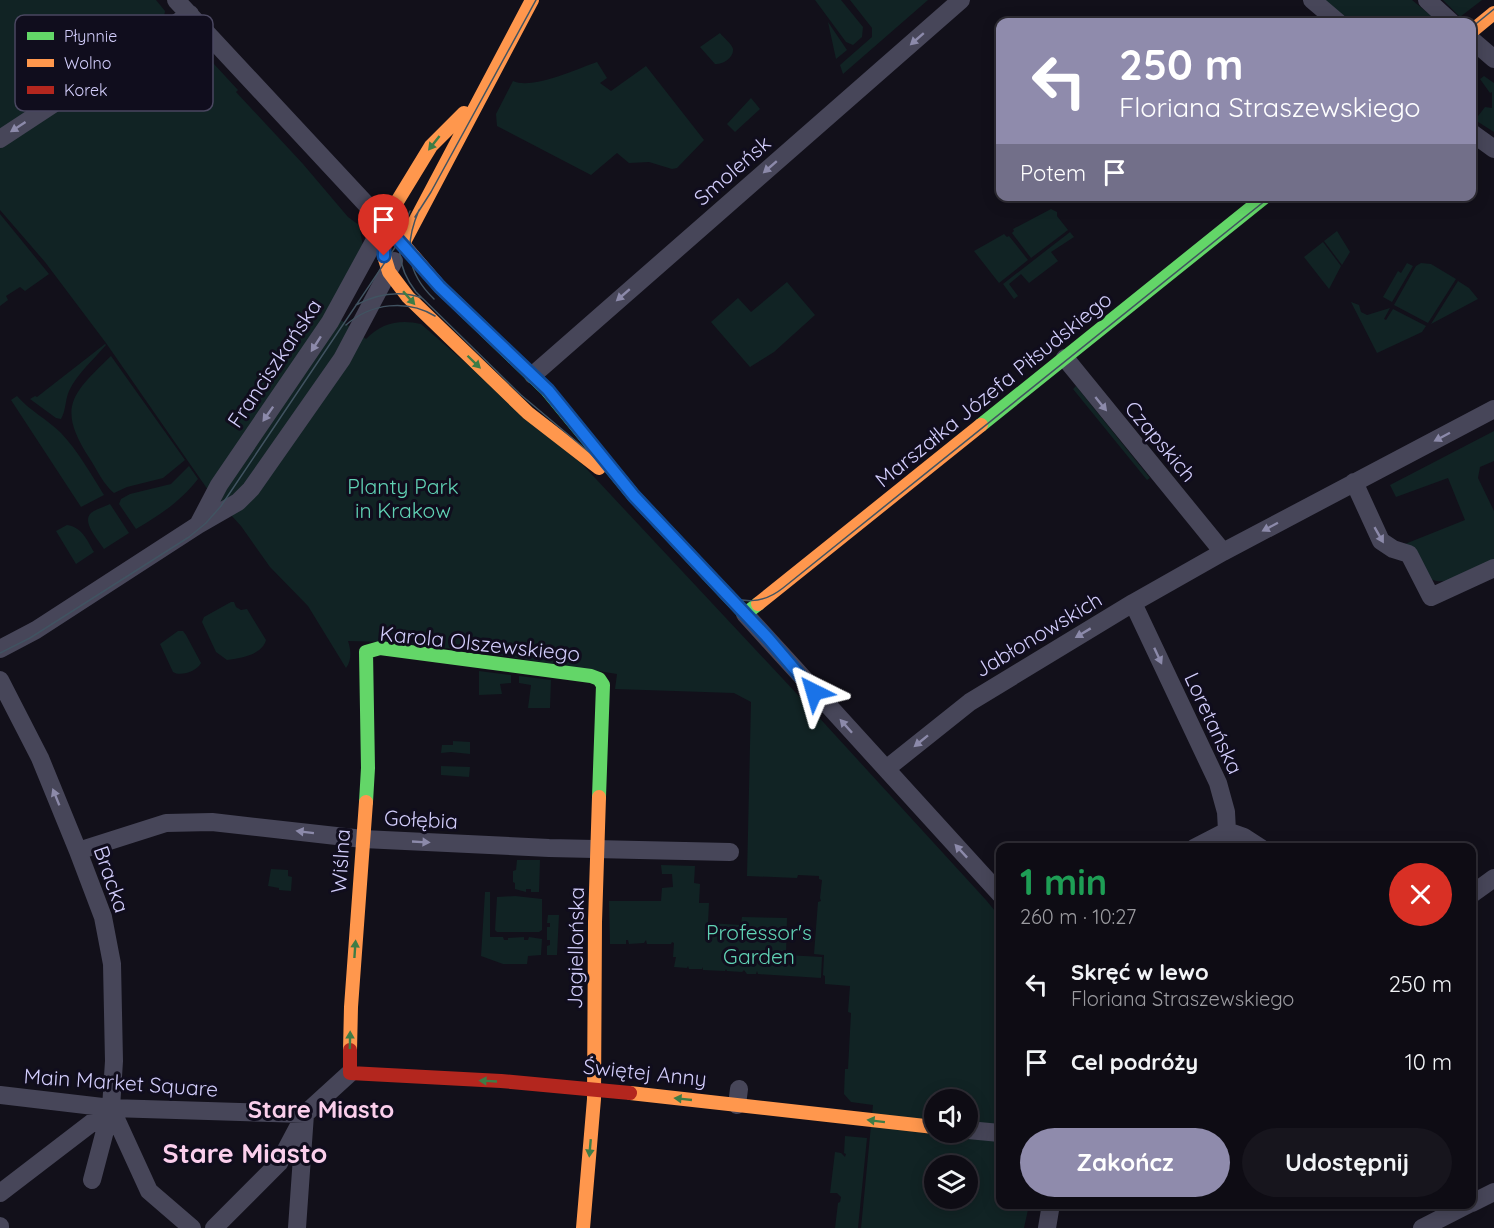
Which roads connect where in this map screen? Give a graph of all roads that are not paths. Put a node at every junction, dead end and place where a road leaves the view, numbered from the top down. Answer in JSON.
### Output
{"nodes":[{"id":1,"x":177,"y":0,"type":"edge"},
{"id":2,"x":532,"y":0,"type":"edge"},
{"id":3,"x":961,"y":0,"type":"edge"},
{"id":4,"x":1312,"y":0,"type":"edge"},
{"id":5,"x":1427,"y":0,"type":"edge"},
{"id":6,"x":1494,"y":13,"type":"edge"},
{"id":7,"x":190,"y":14,"type":"edge"},
{"id":8,"x":1333,"y":18,"type":"edge"},
{"id":9,"x":1447,"y":18,"type":"edge"},
{"id":10,"x":1476,"y":28,"type":"edge"},
{"id":11,"x":213,"y":39,"type":"edge"},
{"id":12,"x":1476,"y":43,"type":"edge"},
{"id":13,"x":1494,"y":59,"type":"edge"},
{"id":14,"x":476,"y":103,"type":"junction"},
{"id":15,"x":43,"y":111,"type":"edge"},
{"id":16,"x":1476,"y":136,"type":"edge"},
{"id":17,"x":0,"y":139,"type":"edge"},
{"id":18,"x":1494,"y":149,"type":"edge"},
{"id":19,"x":1260,"y":201,"type":"edge"},
{"id":20,"x":384,"y":224,"type":"junction"},
{"id":21,"x":403,"y":244,"type":"junction"},
{"id":22,"x":389,"y":272,"type":"junction"},
{"id":23,"x":1065,"y":358,"type":"junction"},
{"id":24,"x":533,"y":375,"type":"junction"},
{"id":25,"x":1494,"y":409,"type":"edge"},
{"id":26,"x":1354,"y":482,"type":"junction"},
{"id":27,"x":634,"y":496,"type":"junction"},
{"id":28,"x":198,"y":525,"type":"junction"},
{"id":29,"x":1223,"y":552,"type":"junction"},
{"id":30,"x":1494,"y":568,"type":"edge"},
{"id":31,"x":1133,"y":603,"type":"junction"},
{"id":32,"x":745,"y":614,"type":"junction"},
{"id":33,"x":0,"y":648,"type":"edge"},
{"id":34,"x":366,"y":652,"type":"joint"},
{"id":35,"x":591,"y":676,"type":"joint"},
{"id":36,"x":0,"y":680,"type":"edge"},
{"id":37,"x":886,"y":769,"type":"junction"},
{"id":38,"x":1227,"y":831,"type":"junction"},
{"id":39,"x":363,"y":839,"type":"junction"},
{"id":40,"x":1204,"y":843,"type":"edge"},
{"id":41,"x":1253,"y":843,"type":"edge"},
{"id":42,"x":598,"y":849,"type":"junction"},
{"id":43,"x":78,"y":851,"type":"junction"},
{"id":44,"x":730,"y":852,"type":"dead end"},
{"id":45,"x":1494,"y":878,"type":"edge"},
{"id":46,"x":996,"y":890,"type":"edge"},
{"id":47,"x":1476,"y":891,"type":"edge"},
{"id":48,"x":350,"y":1073,"type":"junction"},
{"id":49,"x":594,"y":1090,"type":"junction"},
{"id":50,"x":0,"y":1095,"type":"edge"},
{"id":51,"x":111,"y":1108,"type":"junction"},
{"id":52,"x":305,"y":1113,"type":"junction"},
{"id":53,"x":924,"y":1125,"type":"edge"},
{"id":54,"x":978,"y":1131,"type":"edge"},
{"id":55,"x":996,"y":1133,"type":"edge"},
{"id":56,"x":92,"y":1180,"type":"dead end"},
{"id":57,"x":1494,"y":1192,"type":"edge"},
{"id":58,"x":0,"y":1193,"type":"edge"},
{"id":59,"x":1476,"y":1200,"type":"edge"},
{"id":60,"x":1050,"y":1209,"type":"edge"},
{"id":61,"x":1457,"y":1209,"type":"edge"},
{"id":62,"x":192,"y":1228,"type":"edge"},
{"id":63,"x":214,"y":1228,"type":"edge"},
{"id":64,"x":297,"y":1228,"type":"edge"},
{"id":65,"x":583,"y":1228,"type":"edge"},
{"id":66,"x":1047,"y":1228,"type":"edge"},
{"id":67,"x":1422,"y":1228,"type":"edge"}],
"edges":[{"from":1,"to":7,"type":"street"},
{"from":2,"to":14,"type":"street"},
{"from":3,"to":24,"type":"street","name":"Smoleńsk","one_way":true},
{"from":4,"to":8,"type":"street"},
{"from":5,"to":9,"type":"street"},
{"from":6,"to":10,"type":"street"},
{"from":11,"to":20,"type":"street"},
{"from":12,"to":13,"type":"street"},
{"from":14,"to":20,"type":"street","one_way":true},
{"from":14,"to":21,"type":"street"},
{"from":15,"to":17,"type":"street","one_way":true},
{"from":16,"to":18,"type":"street"},
{"from":19,"to":23,"type":"street","name":"Marszałka Józefa Piłsudskiego"},
{"from":20,"to":21,"type":"street"},
{"from":20,"to":22,"type":"street"},
{"from":20,"to":28,"type":"street","name":"Franciszkańska","one_way":true},
{"from":21,"to":22,"type":"street","name":"Franciszkańska"},
{"from":21,"to":24,"type":"street"},
{"from":22,"to":27,"type":"street","one_way":true},
{"from":22,"to":28,"type":"street","name":"Franciszkańska"},
{"from":23,"to":29,"type":"street","name":"Czapskich","one_way":true},
{"from":23,"to":32,"type":"street","name":"Marszałka Józefa Piłsudskiego"},
{"from":24,"to":27,"type":"street"},
{"from":25,"to":26,"type":"street","name":"Jabłonowskich","one_way":true},
{"from":26,"to":29,"type":"street","name":"Jabłonowskich","one_way":true},
{"from":26,"to":30,"type":"street","one_way":true},
{"from":27,"to":32,"type":"street"},
{"from":28,"to":33,"type":"street","name":"Franciszkańska"},
{"from":29,"to":31,"type":"street","name":"Jabłonowskich"},
{"from":31,"to":37,"type":"street","name":"Jabłonowskich","one_way":true},
{"from":31,"to":38,"type":"street","name":"Loretańska","one_way":true},
{"from":37,"to":32,"type":"street","one_way":true},
{"from":34,"to":35,"type":"street","name":"Karola Olszewskiego"},
{"from":34,"to":39,"type":"street","name":"Wiślna"},
{"from":35,"to":42,"type":"street","name":"Jagiellońska"},
{"from":43,"to":36,"type":"street","name":"Bracka","one_way":true},
{"from":46,"to":37,"type":"street","one_way":true},
{"from":38,"to":40,"type":"street"},
{"from":38,"to":41,"type":"street"},
{"from":39,"to":42,"type":"street","name":"Gołębia","one_way":true},
{"from":39,"to":43,"type":"street","name":"Gołębia","one_way":true},
{"from":48,"to":39,"type":"street","name":"Wiślna","one_way":true},
{"from":42,"to":44,"type":"street","name":"Gołębia"},
{"from":42,"to":49,"type":"street","name":"Jagiellońska"},
{"from":43,"to":51,"type":"street","name":"Bracka"},
{"from":45,"to":47,"type":"street"},
{"from":49,"to":48,"type":"street","name":"Świętej Anny","one_way":true},
{"from":48,"to":52,"type":"street"},
{"from":53,"to":49,"type":"street","name":"Świętej Anny","one_way":true},
{"from":49,"to":65,"type":"street","name":"Jagiellońska","one_way":true},
{"from":50,"to":51,"type":"street","name":"Main Market Square"},
{"from":51,"to":52,"type":"street","name":"Main Market Square"},
{"from":51,"to":56,"type":"street","name":"Bracka"},
{"from":51,"to":58,"type":"street"},
{"from":51,"to":62,"type":"street"},
{"from":52,"to":63,"type":"street"},
{"from":52,"to":64,"type":"street"},
{"from":54,"to":55,"type":"street"},
{"from":57,"to":59,"type":"street"},
{"from":60,"to":66,"type":"street"},
{"from":61,"to":67,"type":"street"}]}
